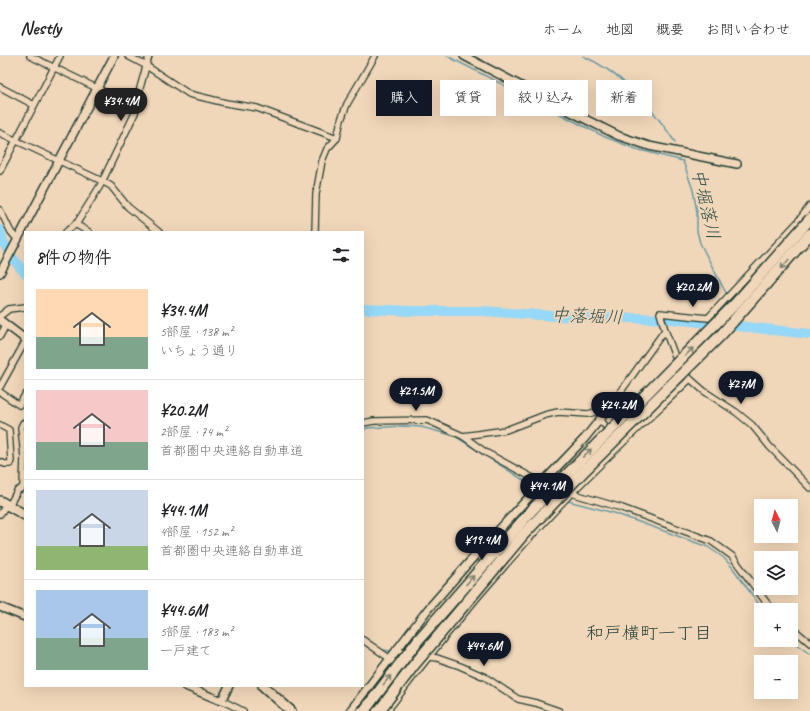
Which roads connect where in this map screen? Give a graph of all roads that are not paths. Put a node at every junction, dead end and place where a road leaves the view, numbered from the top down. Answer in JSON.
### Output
{"nodes":[{"id":1,"x":30,"y":56,"type":"edge"},
{"id":2,"x":60,"y":56,"type":"edge"},
{"id":3,"x":114,"y":56,"type":"edge"},
{"id":4,"x":128,"y":56,"type":"edge"},
{"id":5,"x":148,"y":56,"type":"edge"},
{"id":6,"x":375,"y":56,"type":"edge"},
{"id":7,"x":464,"y":56,"type":"edge"},
{"id":8,"x":145,"y":65,"type":"junction"},
{"id":9,"x":54,"y":67,"type":"junction"},
{"id":10,"x":0,"y":87,"type":"edge"},
{"id":11,"x":98,"y":88,"type":"junction"},
{"id":12,"x":34,"y":105,"type":"junction"},
{"id":13,"x":136,"y":106,"type":"junction"},
{"id":14,"x":0,"y":133,"type":"edge"},
{"id":15,"x":337,"y":138,"type":"junction"},
{"id":16,"x":16,"y":141,"type":"junction"},
{"id":17,"x":59,"y":161,"type":"junction"},
{"id":18,"x":737,"y":164,"type":"dead end"},
{"id":19,"x":0,"y":171,"type":"edge"},
{"id":20,"x":102,"y":181,"type":"junction"},
{"id":21,"x":810,"y":206,"type":"edge"},
{"id":22,"x":0,"y":210,"type":"edge"},
{"id":23,"x":810,"y":219,"type":"edge"},
{"id":24,"x":75,"y":224,"type":"junction"},
{"id":25,"x":25,"y":231,"type":"edge"},
{"id":26,"x":67,"y":231,"type":"edge"},
{"id":27,"x":87,"y":231,"type":"edge"},
{"id":28,"x":157,"y":231,"type":"edge"},
{"id":29,"x":316,"y":231,"type":"edge"},
{"id":30,"x":810,"y":234,"type":"edge"},
{"id":31,"x":22,"y":237,"type":"edge"},
{"id":32,"x":0,"y":274,"type":"edge"},
{"id":33,"x":24,"y":307,"type":"edge"},
{"id":34,"x":0,"y":316,"type":"edge"},
{"id":35,"x":0,"y":320,"type":"edge"},
{"id":36,"x":6,"y":325,"type":"junction"},
{"id":37,"x":664,"y":330,"type":"junction"},
{"id":38,"x":0,"y":336,"type":"edge"},
{"id":39,"x":24,"y":339,"type":"edge"},
{"id":40,"x":24,"y":342,"type":"edge"},
{"id":41,"x":680,"y":370,"type":"junction"},
{"id":42,"x":690,"y":379,"type":"junction"},
{"id":43,"x":0,"y":387,"type":"edge"},
{"id":44,"x":0,"y":392,"type":"edge"},
{"id":45,"x":24,"y":398,"type":"edge"},
{"id":46,"x":609,"y":408,"type":"junction"},
{"id":47,"x":600,"y":420,"type":"junction"},
{"id":48,"x":364,"y":422,"type":"edge"},
{"id":49,"x":24,"y":424,"type":"edge"},
{"id":50,"x":0,"y":425,"type":"edge"},
{"id":51,"x":463,"y":436,"type":"junction"},
{"id":52,"x":622,"y":444,"type":"junction"},
{"id":53,"x":24,"y":450,"type":"edge"},
{"id":54,"x":0,"y":462,"type":"edge"},
{"id":55,"x":24,"y":479,"type":"edge"},
{"id":56,"x":542,"y":483,"type":"junction"},
{"id":57,"x":810,"y":488,"type":"edge"},
{"id":58,"x":572,"y":493,"type":"junction"},
{"id":59,"x":5,"y":504,"type":"edge"},
{"id":60,"x":0,"y":514,"type":"edge"},
{"id":61,"x":24,"y":514,"type":"edge"},
{"id":62,"x":767,"y":603,"type":"edge"},
{"id":63,"x":0,"y":607,"type":"edge"},
{"id":64,"x":24,"y":617,"type":"edge"},
{"id":65,"x":798,"y":633,"type":"edge"},
{"id":66,"x":364,"y":641,"type":"edge"},
{"id":67,"x":810,"y":643,"type":"edge"},
{"id":68,"x":396,"y":649,"type":"junction"},
{"id":69,"x":389,"y":658,"type":"junction"},
{"id":70,"x":429,"y":658,"type":"junction"},
{"id":71,"x":412,"y":677,"type":"junction"},
{"id":72,"x":187,"y":687,"type":"edge"},
{"id":73,"x":228,"y":687,"type":"edge"},
{"id":74,"x":264,"y":687,"type":"edge"},
{"id":75,"x":221,"y":700,"type":"junction"},
{"id":76,"x":243,"y":711,"type":"edge"},
{"id":77,"x":291,"y":711,"type":"edge"},
{"id":78,"x":350,"y":711,"type":"edge"},
{"id":79,"x":364,"y":711,"type":"edge"},
{"id":80,"x":379,"y":711,"type":"edge"},
{"id":81,"x":387,"y":711,"type":"edge"},
{"id":82,"x":559,"y":711,"type":"edge"}],
"edges":[{"from":1,"to":9,"type":"street"},
{"from":2,"to":9,"type":"street"},
{"from":3,"to":11,"type":"street"},
{"from":4,"to":8,"type":"street"},
{"from":5,"to":8,"type":"street"},
{"from":6,"to":15,"type":"street"},
{"from":7,"to":18,"type":"street"},
{"from":8,"to":13,"type":"street"},
{"from":8,"to":15,"type":"street"},
{"from":9,"to":11,"type":"street"},
{"from":9,"to":12,"type":"street"},
{"from":10,"to":12,"type":"street"},
{"from":11,"to":13,"type":"street"},
{"from":11,"to":17,"type":"street"},
{"from":12,"to":16,"type":"street"},
{"from":13,"to":20,"type":"street"},
{"from":14,"to":16,"type":"street"},
{"from":15,"to":29,"type":"street"},
{"from":16,"to":17,"type":"street"},
{"from":16,"to":19,"type":"street"},
{"from":17,"to":20,"type":"street"},
{"from":17,"to":25,"type":"street"},
{"from":20,"to":24,"type":"street"},
{"from":20,"to":28,"type":"street"},
{"from":21,"to":37,"type":"street"},
{"from":22,"to":31,"type":"street"},
{"from":79,"to":23,"type":"highway","one_way":true,"bridge":true},
{"from":24,"to":26,"type":"street"},
{"from":24,"to":27,"type":"street"},
{"from":30,"to":80,"type":"highway","one_way":true,"bridge":true},
{"from":31,"to":32,"type":"street"},
{"from":33,"to":34,"type":"street"},
{"from":35,"to":36,"type":"street"},
{"from":36,"to":38,"type":"street"},
{"from":36,"to":39,"type":"street"},
{"from":37,"to":41,"type":"street"},
{"from":37,"to":46,"type":"street"},
{"from":40,"to":43,"type":"street"},
{"from":41,"to":42,"type":"street"},
{"from":41,"to":46,"type":"street"},
{"from":42,"to":52,"type":"street"},
{"from":42,"to":57,"type":"street"},
{"from":44,"to":45,"type":"street"},
{"from":46,"to":47,"type":"street"},
{"from":46,"to":51,"type":"street"},
{"from":47,"to":52,"type":"street"},
{"from":47,"to":56,"type":"street"},
{"from":48,"to":51,"type":"street"},
{"from":49,"to":53,"type":"street"},
{"from":50,"to":54,"type":"street"},
{"from":51,"to":56,"type":"street"},
{"from":52,"to":58,"type":"street"},
{"from":55,"to":59,"type":"street"},
{"from":56,"to":58,"type":"street"},
{"from":56,"to":68,"type":"street"},
{"from":58,"to":62,"type":"street"},
{"from":58,"to":70,"type":"street"},
{"from":59,"to":60,"type":"street"},
{"from":59,"to":61,"type":"main road"},
{"from":63,"to":64,"type":"street"},
{"from":65,"to":67,"type":"street"},
{"from":66,"to":69,"type":"street"},
{"from":68,"to":69,"type":"street"},
{"from":68,"to":70,"type":"street"},
{"from":69,"to":71,"type":"street"},
{"from":69,"to":78,"type":"street"},
{"from":70,"to":71,"type":"street"},
{"from":70,"to":82,"type":"street"},
{"from":71,"to":81,"type":"street"},
{"from":72,"to":75,"type":"street"},
{"from":73,"to":75,"type":"street"},
{"from":74,"to":77,"type":"main road"},
{"from":75,"to":76,"type":"street"}]}
